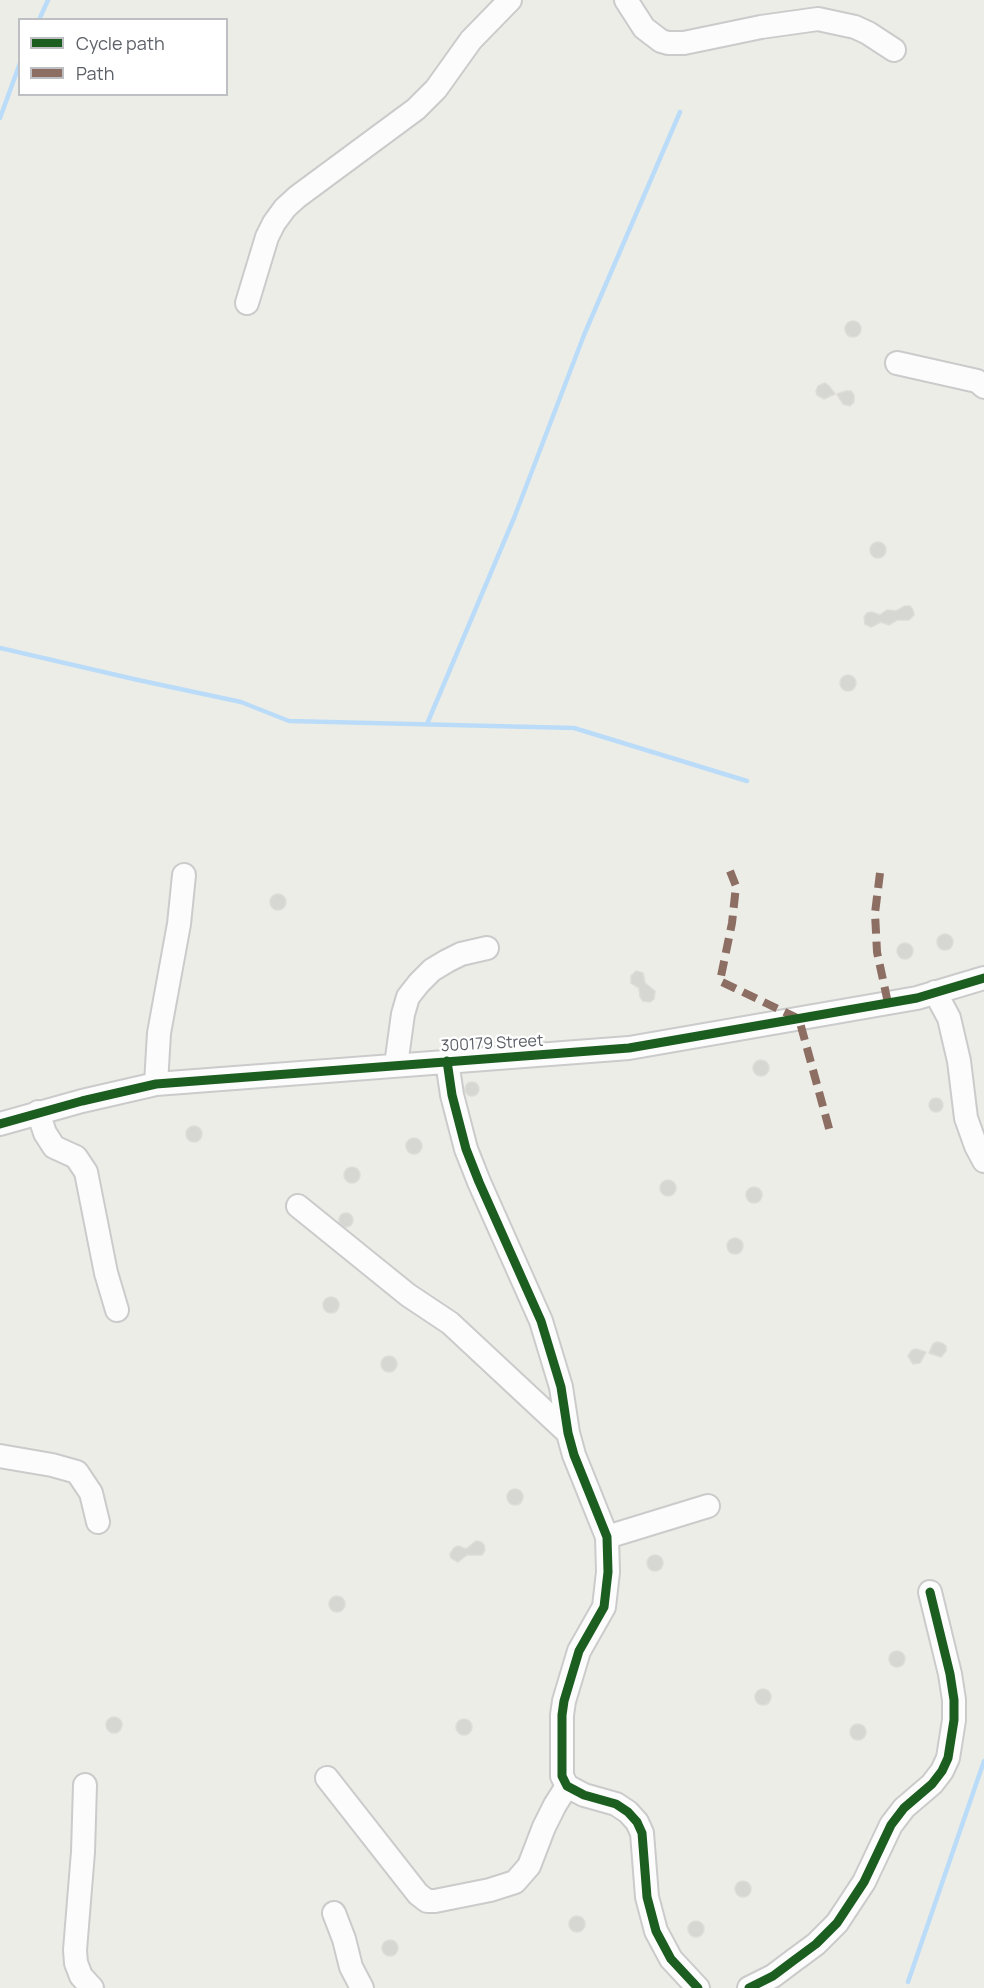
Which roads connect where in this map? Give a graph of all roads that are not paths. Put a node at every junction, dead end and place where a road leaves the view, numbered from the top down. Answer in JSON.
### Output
{"nodes":[{"id":1,"x":510,"y":0,"type":"edge"},
{"id":2,"x":626,"y":0,"type":"edge"},
{"id":3,"x":894,"y":50,"type":"dead end"},
{"id":4,"x":247,"y":303,"type":"dead end"},
{"id":5,"x":897,"y":363,"type":"dead end"},
{"id":6,"x":984,"y":387,"type":"edge"},
{"id":7,"x":184,"y":875,"type":"dead end"},
{"id":8,"x":487,"y":948,"type":"dead end"},
{"id":9,"x":984,"y":978,"type":"edge"},
{"id":10,"x":935,"y":992,"type":"junction"},
{"id":11,"x":447,"y":1061,"type":"junction"},
{"id":12,"x":396,"y":1065,"type":"junction"},
{"id":13,"x":156,"y":1084,"type":"junction"},
{"id":14,"x":38,"y":1112,"type":"junction"},
{"id":15,"x":1,"y":1120,"type":"edge"},
{"id":16,"x":984,"y":1161,"type":"edge"},
{"id":17,"x":298,"y":1206,"type":"dead end"},
{"id":18,"x":117,"y":1310,"type":"dead end"},
{"id":19,"x":568,"y":1433,"type":"junction"},
{"id":20,"x":0,"y":1456,"type":"edge"},
{"id":21,"x":708,"y":1506,"type":"dead end"},
{"id":22,"x":98,"y":1522,"type":"dead end"},
{"id":23,"x":607,"y":1537,"type":"junction"},
{"id":24,"x":930,"y":1592,"type":"dead end"},
{"id":25,"x":327,"y":1778,"type":"dead end"},
{"id":26,"x":85,"y":1785,"type":"dead end"},
{"id":27,"x":567,"y":1786,"type":"junction"},
{"id":28,"x":334,"y":1913,"type":"dead end"},
{"id":29,"x":92,"y":1988,"type":"edge"},
{"id":30,"x":362,"y":1988,"type":"edge"},
{"id":31,"x":698,"y":1988,"type":"edge"},
{"id":32,"x":749,"y":1988,"type":"edge"}],
"edges":[{"from":1,"to":4,"type":"street"},
{"from":2,"to":3,"type":"street"},
{"from":5,"to":6,"type":"street"},
{"from":7,"to":13,"type":"street"},
{"from":8,"to":12,"type":"street"},
{"from":9,"to":10,"type":"street","name":"300179 Street"},
{"from":10,"to":11,"type":"street","name":"300179 Street"},
{"from":10,"to":16,"type":"street"},
{"from":11,"to":12,"type":"street","name":"300179 Street"},
{"from":11,"to":19,"type":"street"},
{"from":12,"to":13,"type":"street","name":"300179 Street"},
{"from":13,"to":14,"type":"street","name":"300179 Street"},
{"from":14,"to":15,"type":"street","name":"300179 Street"},
{"from":14,"to":18,"type":"street"},
{"from":17,"to":19,"type":"street"},
{"from":19,"to":23,"type":"street"},
{"from":20,"to":22,"type":"street"},
{"from":21,"to":23,"type":"street"},
{"from":23,"to":27,"type":"street"},
{"from":24,"to":32,"type":"street"},
{"from":25,"to":27,"type":"street"},
{"from":26,"to":29,"type":"street"},
{"from":27,"to":31,"type":"street"},
{"from":28,"to":30,"type":"street"}]}
